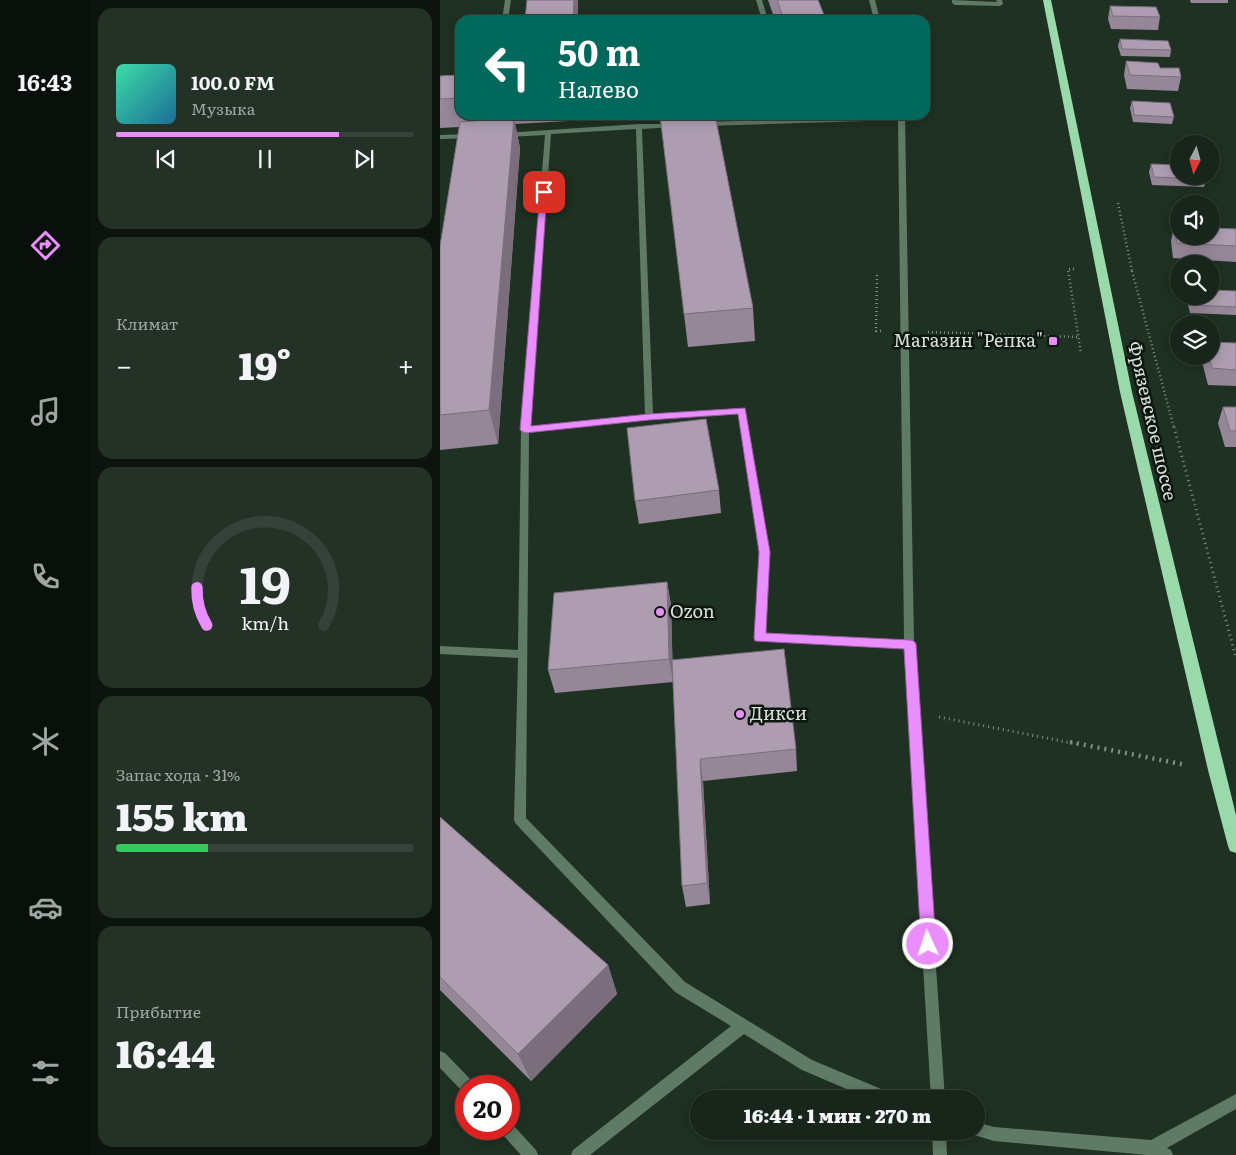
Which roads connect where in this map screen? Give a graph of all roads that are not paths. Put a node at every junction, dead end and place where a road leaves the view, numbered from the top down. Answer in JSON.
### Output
{"nodes":[{"id":1,"x":508,"y":0,"type":"edge"},
{"id":2,"x":759,"y":0,"type":"edge"},
{"id":3,"x":872,"y":0,"type":"edge"},
{"id":4,"x":955,"y":0,"type":"edge"},
{"id":5,"x":999,"y":0,"type":"edge"},
{"id":6,"x":1048,"y":0,"type":"edge"},
{"id":7,"x":506,"y":15,"type":"edge"},
{"id":8,"x":764,"y":15,"type":"edge"},
{"id":9,"x":876,"y":15,"type":"edge"},
{"id":10,"x":800,"y":120,"type":"edge"},
{"id":11,"x":902,"y":120,"type":"edge"},
{"id":12,"x":699,"y":124,"type":"edge"},
{"id":13,"x":679,"y":125,"type":"edge"},
{"id":14,"x":639,"y":126,"type":"junction"},
{"id":15,"x":548,"y":133,"type":"junction"},
{"id":16,"x":499,"y":135,"type":"edge"},
{"id":17,"x":479,"y":136,"type":"edge"},
{"id":18,"x":440,"y":138,"type":"edge"},
{"id":19,"x":649,"y":417,"type":"junction"},
{"id":20,"x":525,"y":430,"type":"junction"},
{"id":21,"x":910,"y":644,"type":"junction"},
{"id":22,"x":440,"y":650,"type":"edge"},
{"id":23,"x":523,"y":654,"type":"junction"},
{"id":24,"x":1236,"y":846,"type":"edge"},
{"id":25,"x":743,"y":1026,"type":"junction"},
{"id":26,"x":440,"y":1058,"type":"edge"},
{"id":27,"x":456,"y":1075,"type":"edge"},
{"id":28,"x":867,"y":1090,"type":"edge"},
{"id":29,"x":937,"y":1090,"type":"edge"},
{"id":30,"x":1236,"y":1101,"type":"edge"},
{"id":31,"x":985,"y":1132,"type":"edge"},
{"id":32,"x":518,"y":1140,"type":"edge"},
{"id":33,"x":940,"y":1140,"type":"edge"},
{"id":34,"x":1152,"y":1148,"type":"junction"},
{"id":35,"x":532,"y":1155,"type":"edge"},
{"id":36,"x":578,"y":1155,"type":"edge"},
{"id":37,"x":940,"y":1155,"type":"edge"},
{"id":38,"x":1166,"y":1155,"type":"edge"}],
"edges":[{"from":1,"to":7,"type":"lane"},
{"from":2,"to":8,"type":"lane"},
{"from":3,"to":9,"type":"lane"},
{"from":4,"to":5,"type":"lane"},
{"from":6,"to":24,"type":"highway","name":"Фрязевское шоссе"},
{"from":10,"to":12,"type":"lane"},
{"from":11,"to":21,"type":"lane"},
{"from":13,"to":14,"type":"lane"},
{"from":14,"to":15,"type":"lane"},
{"from":14,"to":19,"type":"lane"},
{"from":15,"to":16,"type":"lane"},
{"from":15,"to":20,"type":"lane"},
{"from":17,"to":18,"type":"lane"},
{"from":19,"to":20,"type":"lane"},
{"from":19,"to":21,"type":"lane"},
{"from":20,"to":23,"type":"lane"},
{"from":21,"to":29,"type":"lane"},
{"from":22,"to":23,"type":"lane"},
{"from":23,"to":25,"type":"lane"},
{"from":25,"to":28,"type":"lane"},
{"from":25,"to":36,"type":"lane"},
{"from":26,"to":27,"type":"lane"},
{"from":30,"to":34,"type":"lane"},
{"from":31,"to":34,"type":"lane"},
{"from":32,"to":35,"type":"lane"},
{"from":33,"to":37,"type":"lane"},
{"from":34,"to":38,"type":"lane"}]}
